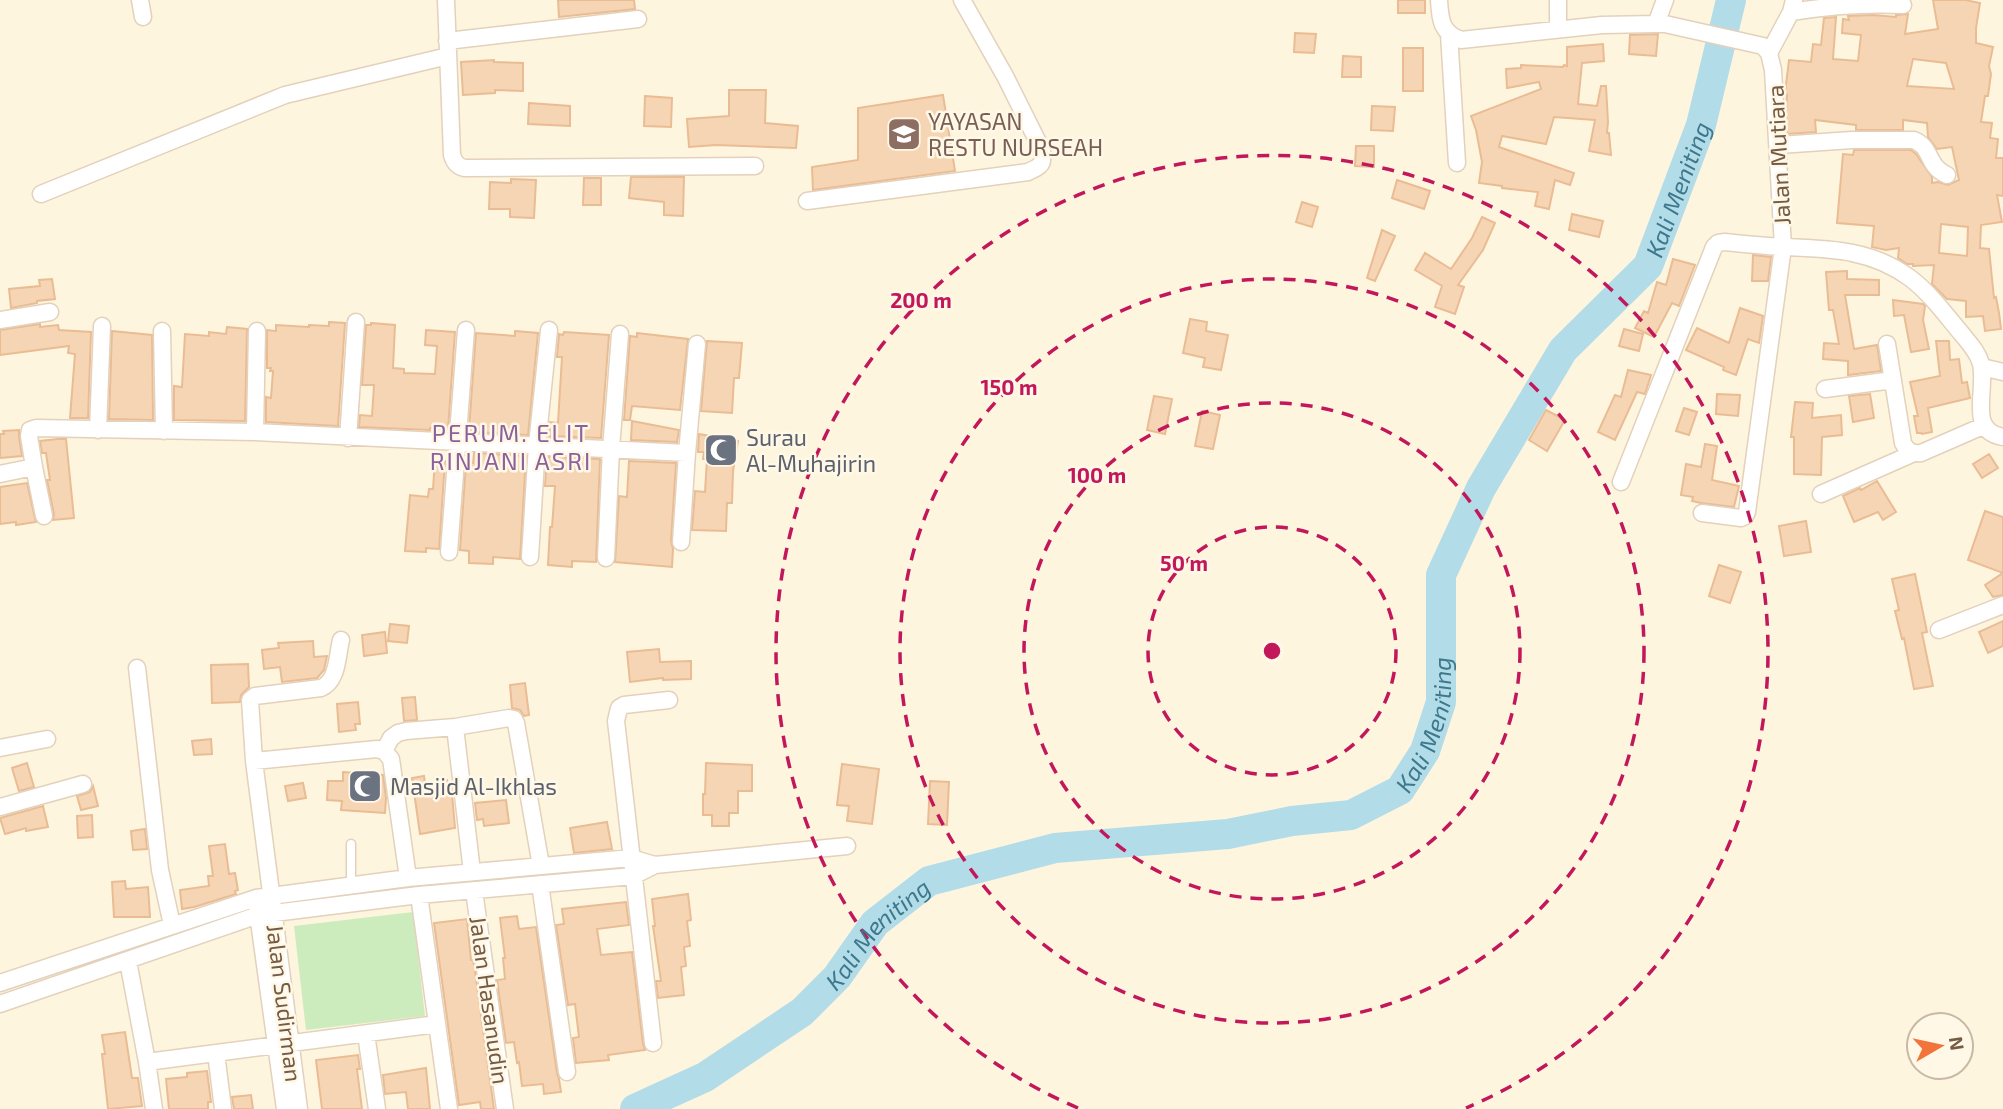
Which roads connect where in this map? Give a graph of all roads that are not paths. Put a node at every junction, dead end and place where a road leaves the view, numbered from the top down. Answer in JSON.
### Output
{"nodes":[{"id":1,"x":140,"y":0,"type":"edge"},
{"id":2,"x":446,"y":0,"type":"edge"},
{"id":3,"x":962,"y":0,"type":"edge"},
{"id":4,"x":1439,"y":0,"type":"edge"},
{"id":5,"x":1558,"y":0,"type":"edge"},
{"id":6,"x":1665,"y":0,"type":"edge"},
{"id":7,"x":1903,"y":5,"type":"dead end"},
{"id":8,"x":1793,"y":6,"type":"edge"},
{"id":9,"x":143,"y":17,"type":"dead end"},
{"id":10,"x":638,"y":19,"type":"dead end"},
{"id":11,"x":1660,"y":24,"type":"junction"},
{"id":12,"x":1558,"y":28,"type":"junction"},
{"id":13,"x":1449,"y":34,"type":"junction"},
{"id":14,"x":447,"y":48,"type":"junction"},
{"id":15,"x":1764,"y":49,"type":"junction"},
{"id":16,"x":1779,"y":145,"type":"junction"},
{"id":17,"x":1457,"y":163,"type":"dead end"},
{"id":18,"x":755,"y":166,"type":"dead end"},
{"id":19,"x":1947,"y":175,"type":"dead end"},
{"id":20,"x":41,"y":194,"type":"dead end"},
{"id":21,"x":807,"y":201,"type":"dead end"},
{"id":22,"x":1783,"y":247,"type":"junction"},
{"id":23,"x":50,"y":312,"type":"dead end"},
{"id":24,"x":0,"y":320,"type":"edge"},
{"id":25,"x":356,"y":322,"type":"dead end"},
{"id":26,"x":102,"y":326,"type":"dead end"},
{"id":27,"x":466,"y":330,"type":"dead end"},
{"id":28,"x":549,"y":330,"type":"dead end"},
{"id":29,"x":162,"y":331,"type":"dead end"},
{"id":30,"x":257,"y":331,"type":"dead end"},
{"id":31,"x":620,"y":334,"type":"dead end"},
{"id":32,"x":697,"y":344,"type":"dead end"},
{"id":33,"x":1887,"y":344,"type":"dead end"},
{"id":34,"x":1982,"y":367,"type":"junction"},
{"id":35,"x":2003,"y":372,"type":"edge"},
{"id":36,"x":1893,"y":380,"type":"junction"},
{"id":37,"x":1825,"y":389,"type":"dead end"},
{"id":38,"x":1983,"y":426,"type":"junction"},
{"id":39,"x":98,"y":430,"type":"junction"},
{"id":40,"x":164,"y":431,"type":"junction"},
{"id":41,"x":255,"y":432,"type":"junction"},
{"id":42,"x":348,"y":438,"type":"junction"},
{"id":43,"x":2002,"y":440,"type":"edge"},
{"id":44,"x":459,"y":442,"type":"junction"},
{"id":45,"x":537,"y":445,"type":"junction"},
{"id":46,"x":611,"y":449,"type":"junction"},
{"id":47,"x":687,"y":453,"type":"junction"},
{"id":48,"x":1914,"y":453,"type":"junction"},
{"id":49,"x":34,"y":467,"type":"junction"},
{"id":50,"x":0,"y":474,"type":"edge"},
{"id":51,"x":1621,"y":482,"type":"dead end"},
{"id":52,"x":1821,"y":494,"type":"dead end"},
{"id":53,"x":1702,"y":513,"type":"dead end"},
{"id":54,"x":44,"y":516,"type":"dead end"},
{"id":55,"x":681,"y":542,"type":"dead end"},
{"id":56,"x":449,"y":552,"type":"dead end"},
{"id":57,"x":530,"y":557,"type":"dead end"},
{"id":58,"x":606,"y":558,"type":"dead end"},
{"id":59,"x":2003,"y":605,"type":"edge"},
{"id":60,"x":1939,"y":630,"type":"dead end"},
{"id":61,"x":341,"y":640,"type":"dead end"},
{"id":62,"x":137,"y":668,"type":"dead end"},
{"id":63,"x":669,"y":700,"type":"dead end"},
{"id":64,"x":455,"y":727,"type":"junction"},
{"id":65,"x":47,"y":739,"type":"dead end"},
{"id":66,"x":0,"y":748,"type":"edge"},
{"id":67,"x":384,"y":751,"type":"junction"},
{"id":68,"x":254,"y":761,"type":"junction"},
{"id":69,"x":83,"y":784,"type":"dead end"},
{"id":70,"x":0,"y":807,"type":"edge"},
{"id":71,"x":351,"y":844,"type":"dead end"},
{"id":72,"x":847,"y":846,"type":"dead end"},
{"id":73,"x":631,"y":858,"type":"junction"},
{"id":74,"x":655,"y":865,"type":"junction"},
{"id":75,"x":541,"y":866,"type":"junction"},
{"id":76,"x":472,"y":872,"type":"junction"},
{"id":77,"x":633,"y":876,"type":"junction"},
{"id":78,"x":408,"y":878,"type":"junction"},
{"id":79,"x":540,"y":884,"type":"junction"},
{"id":80,"x":351,"y":886,"type":"junction"},
{"id":81,"x":474,"y":891,"type":"junction"},
{"id":82,"x":419,"y":895,"type":"junction"},
{"id":83,"x":265,"y":906,"type":"junction"},
{"id":84,"x":172,"y":925,"type":"junction"},
{"id":85,"x":128,"y":961,"type":"junction"},
{"id":86,"x":0,"y":983,"type":"edge"},
{"id":87,"x":0,"y":1004,"type":"edge"},
{"id":88,"x":437,"y":1024,"type":"junction"},
{"id":89,"x":366,"y":1034,"type":"junction"},
{"id":90,"x":653,"y":1043,"type":"dead end"},
{"id":91,"x":284,"y":1045,"type":"junction"},
{"id":92,"x":216,"y":1053,"type":"junction"},
{"id":93,"x":147,"y":1062,"type":"junction"},
{"id":94,"x":567,"y":1072,"type":"dead end"},
{"id":95,"x":154,"y":1109,"type":"edge"},
{"id":96,"x":223,"y":1109,"type":"edge"},
{"id":97,"x":285,"y":1109,"type":"edge"},
{"id":98,"x":299,"y":1109,"type":"edge"},
{"id":99,"x":377,"y":1109,"type":"edge"},
{"id":100,"x":449,"y":1109,"type":"edge"},
{"id":101,"x":505,"y":1109,"type":"edge"}],
"edges":[{"from":1,"to":9,"type":"street"},
{"from":2,"to":14,"type":"street"},
{"from":3,"to":21,"type":"street"},
{"from":4,"to":13,"type":"street"},
{"from":5,"to":12,"type":"street"},
{"from":6,"to":11,"type":"street"},
{"from":7,"to":8,"type":"street"},
{"from":8,"to":15,"type":"street"},
{"from":10,"to":14,"type":"street"},
{"from":11,"to":12,"type":"street"},
{"from":11,"to":15,"type":"street"},
{"from":12,"to":13,"type":"street"},
{"from":13,"to":17,"type":"street"},
{"from":14,"to":18,"type":"street"},
{"from":14,"to":20,"type":"street"},
{"from":15,"to":16,"type":"street","name":"Jalan Mutiara"},
{"from":16,"to":19,"type":"street"},
{"from":16,"to":22,"type":"street","name":"Jalan Mutiara"},
{"from":22,"to":34,"type":"street","name":"Jalan Mutiara"},
{"from":22,"to":51,"type":"street"},
{"from":22,"to":53,"type":"street"},
{"from":23,"to":24,"type":"street"},
{"from":25,"to":42,"type":"street"},
{"from":26,"to":39,"type":"street"},
{"from":27,"to":44,"type":"street"},
{"from":28,"to":45,"type":"street"},
{"from":29,"to":40,"type":"street"},
{"from":30,"to":41,"type":"street"},
{"from":31,"to":46,"type":"street"},
{"from":32,"to":47,"type":"street"},
{"from":33,"to":36,"type":"street"},
{"from":34,"to":35,"type":"street"},
{"from":34,"to":38,"type":"street"},
{"from":36,"to":37,"type":"street"},
{"from":36,"to":48,"type":"street"},
{"from":38,"to":43,"type":"street"},
{"from":38,"to":48,"type":"street"},
{"from":39,"to":40,"type":"street"},
{"from":39,"to":49,"type":"street"},
{"from":40,"to":41,"type":"street"},
{"from":41,"to":42,"type":"street"},
{"from":42,"to":44,"type":"street"},
{"from":44,"to":45,"type":"street"},
{"from":44,"to":56,"type":"street"},
{"from":45,"to":46,"type":"street"},
{"from":45,"to":57,"type":"street"},
{"from":46,"to":47,"type":"street"},
{"from":46,"to":58,"type":"street"},
{"from":47,"to":55,"type":"street"},
{"from":48,"to":52,"type":"street"},
{"from":49,"to":50,"type":"street"},
{"from":49,"to":54,"type":"street"},
{"from":59,"to":60,"type":"street"},
{"from":61,"to":68,"type":"street","name":"Jalan Sudirman"},
{"from":62,"to":84,"type":"street"},
{"from":63,"to":73,"type":"street"},
{"from":64,"to":67,"type":"street"},
{"from":64,"to":75,"type":"street"},
{"from":64,"to":76,"type":"street"},
{"from":65,"to":66,"type":"street"},
{"from":67,"to":68,"type":"street"},
{"from":67,"to":78,"type":"street"},
{"from":68,"to":83,"type":"street","name":"Jalan Sudirman"},
{"from":69,"to":70,"type":"street"},
{"from":71,"to":80,"type":"lane"},
{"from":72,"to":74,"type":"street"},
{"from":73,"to":74,"type":"street"},
{"from":73,"to":75,"type":"street"},
{"from":73,"to":77,"type":"street"},
{"from":74,"to":77,"type":"street"},
{"from":75,"to":76,"type":"street"},
{"from":76,"to":78,"type":"street"},
{"from":77,"to":79,"type":"street"},
{"from":77,"to":90,"type":"street"},
{"from":78,"to":80,"type":"street"},
{"from":79,"to":81,"type":"street"},
{"from":79,"to":94,"type":"street"},
{"from":80,"to":83,"type":"street"},
{"from":81,"to":82,"type":"street"},
{"from":81,"to":101,"type":"street","name":"Jalan Hasanudin"},
{"from":82,"to":83,"type":"street"},
{"from":82,"to":88,"type":"street"},
{"from":83,"to":84,"type":"street"},
{"from":83,"to":85,"type":"street"},
{"from":83,"to":91,"type":"street","name":"Jalan Sudirman"},
{"from":84,"to":86,"type":"street"},
{"from":85,"to":87,"type":"street"},
{"from":85,"to":93,"type":"street"},
{"from":88,"to":89,"type":"street"},
{"from":88,"to":100,"type":"street"},
{"from":89,"to":91,"type":"street"},
{"from":89,"to":99,"type":"street"},
{"from":91,"to":92,"type":"street"},
{"from":91,"to":97,"type":"street"},
{"from":91,"to":98,"type":"street","name":"Jalan Sudirman"},
{"from":92,"to":93,"type":"street"},
{"from":92,"to":96,"type":"street"},
{"from":93,"to":95,"type":"street"}]}
